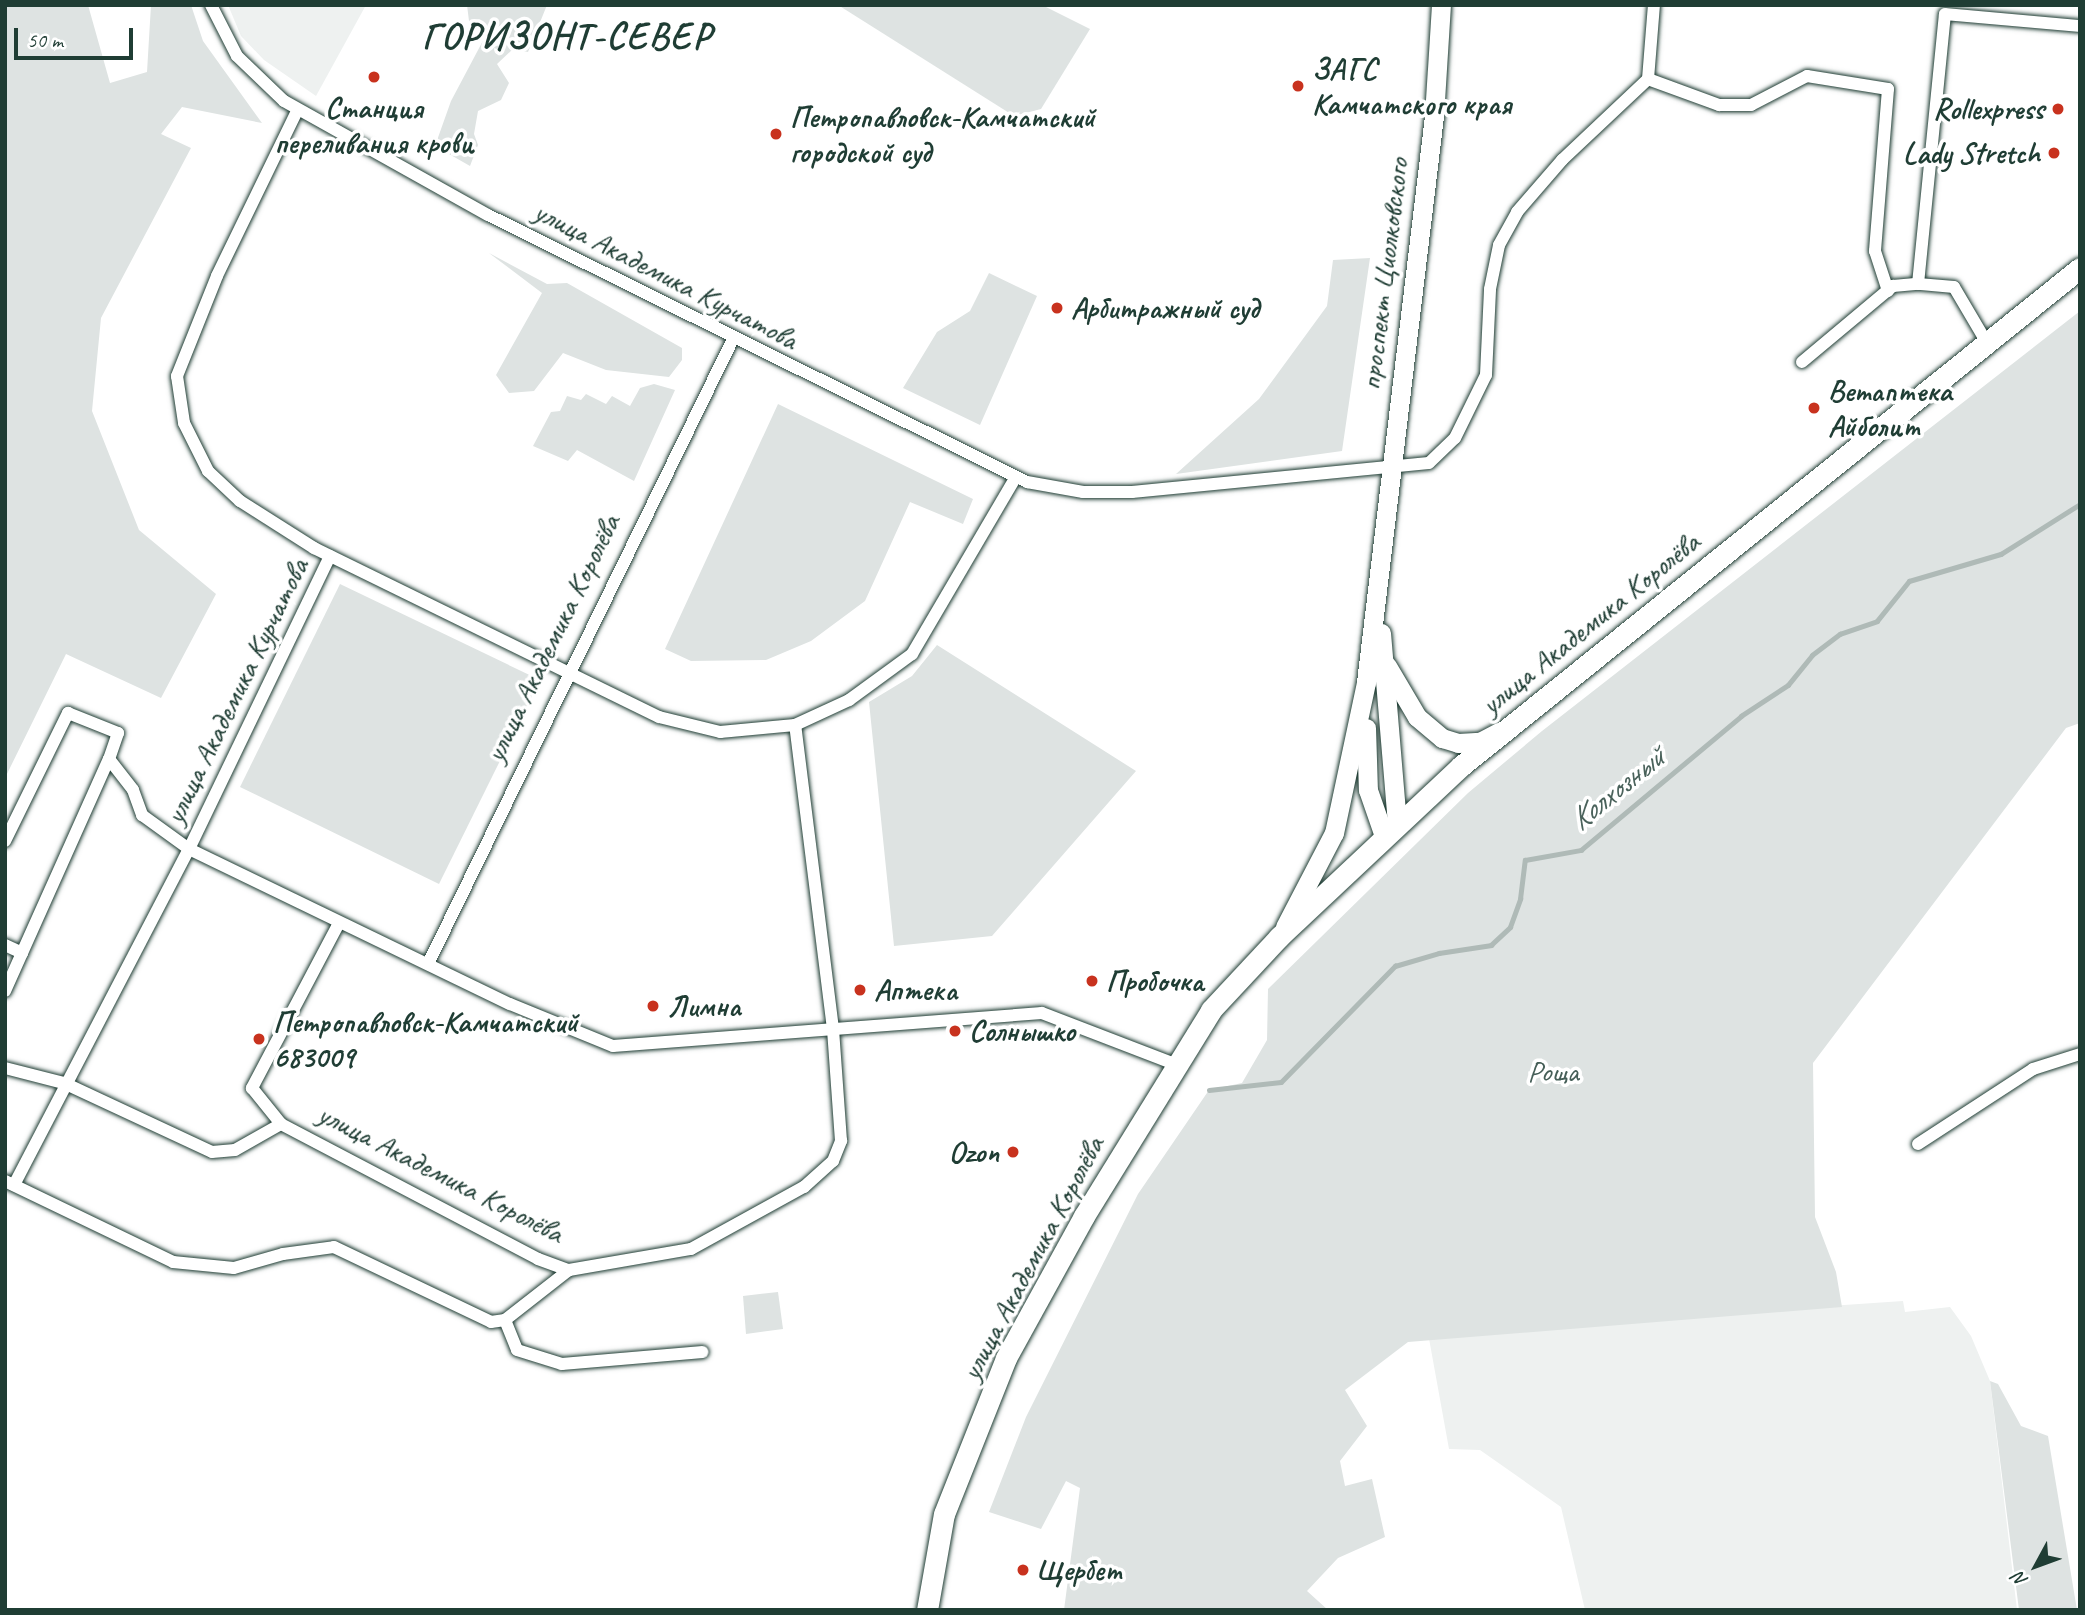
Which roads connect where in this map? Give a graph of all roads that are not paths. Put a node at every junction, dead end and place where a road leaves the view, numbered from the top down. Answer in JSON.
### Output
{"nodes":[{"id":1,"x":211,"y":5,"type":"edge"},
{"id":2,"x":1441,"y":5,"type":"edge"},
{"id":3,"x":1654,"y":5,"type":"edge"},
{"id":4,"x":2080,"y":26,"type":"edge"},
{"id":5,"x":1648,"y":79,"type":"junction"},
{"id":6,"x":297,"y":111,"type":"junction"},
{"id":7,"x":2080,"y":268,"type":"edge"},
{"id":8,"x":1918,"y":284,"type":"junction"},
{"id":9,"x":1888,"y":290,"type":"junction"},
{"id":10,"x":733,"y":340,"type":"junction"},
{"id":11,"x":1987,"y":342,"type":"junction"},
{"id":12,"x":1802,"y":362,"type":"dead end"},
{"id":13,"x":1389,"y":466,"type":"junction"},
{"id":14,"x":1016,"y":477,"type":"junction"},
{"id":15,"x":330,"y":556,"type":"junction"},
{"id":16,"x":1379,"y":600,"type":"junction"},
{"id":17,"x":1383,"y":659,"type":"junction"},
{"id":18,"x":568,"y":671,"type":"junction"},
{"id":19,"x":1366,"y":681,"type":"junction"},
{"id":20,"x":795,"y":725,"type":"junction"},
{"id":21,"x":1503,"y":730,"type":"junction"},
{"id":22,"x":109,"y":760,"type":"junction"},
{"id":23,"x":1390,"y":829,"type":"junction"},
{"id":24,"x":5,"y":841,"type":"edge"},
{"id":25,"x":189,"y":849,"type":"junction"},
{"id":26,"x":339,"y":923,"type":"junction"},
{"id":27,"x":1279,"y":937,"type":"junction"},
{"id":28,"x":5,"y":945,"type":"edge"},
{"id":29,"x":22,"y":953,"type":"junction"},
{"id":30,"x":428,"y":964,"type":"junction"},
{"id":31,"x":5,"y":991,"type":"edge"},
{"id":32,"x":833,"y":1029,"type":"junction"},
{"id":33,"x":2080,"y":1054,"type":"edge"},
{"id":34,"x":1175,"y":1064,"type":"junction"},
{"id":35,"x":5,"y":1068,"type":"edge"},
{"id":36,"x":64,"y":1083,"type":"junction"},
{"id":37,"x":281,"y":1125,"type":"junction"},
{"id":38,"x":1918,"y":1144,"type":"dead end"},
{"id":39,"x":10,"y":1183,"type":"edge"},
{"id":40,"x":569,"y":1270,"type":"junction"},
{"id":41,"x":505,"y":1320,"type":"junction"},
{"id":42,"x":702,"y":1352,"type":"dead end"},
{"id":43,"x":927,"y":1610,"type":"edge"}],
"edges":[{"from":1,"to":6,"type":"street","name":"улица Академика Курчатова"},
{"from":2,"to":13,"type":"main road","name":"проспект Циолковского"},
{"from":3,"to":5,"type":"street"},
{"from":4,"to":8,"type":"street"},
{"from":5,"to":9,"type":"street"},
{"from":5,"to":13,"type":"street"},
{"from":6,"to":10,"type":"street","name":"улица Академика Курчатова"},
{"from":6,"to":15,"type":"street","name":"улица Академика Курчатова"},
{"from":7,"to":11,"type":"main road","name":"улица Академика Королёва"},
{"from":8,"to":9,"type":"street"},
{"from":8,"to":11,"type":"street"},
{"from":9,"to":12,"type":"street"},
{"from":10,"to":14,"type":"street","name":"улица Академика Курчатова"},
{"from":10,"to":18,"type":"street","name":"улица Академика Королёва"},
{"from":11,"to":21,"type":"main road","name":"улица Академика Королёва"},
{"from":13,"to":14,"type":"street","name":"улица Академика Курчатова"},
{"from":13,"to":16,"type":"main road","name":"проспект Циолковского"},
{"from":14,"to":20,"type":"street","name":"улица Академика Курчатова"},
{"from":15,"to":18,"type":"street","name":"улица Академика Курчатова"},
{"from":15,"to":25,"type":"street","name":"улица Академика Курчатова"},
{"from":16,"to":17,"type":"main road","name":"проспект Циолковского"},
{"from":16,"to":19,"type":"main road","name":"проспект Циолковского"},
{"from":17,"to":21,"type":"main road"},
{"from":17,"to":23,"type":"main road","name":"проспект Циолковского"},
{"from":18,"to":20,"type":"street","name":"улица Академика Курчатова"},
{"from":18,"to":30,"type":"street","name":"улица Академика Королёва"},
{"from":19,"to":23,"type":"main road","name":"проспект Циолковского"},
{"from":19,"to":27,"type":"main road","name":"проспект Циолковского"},
{"from":20,"to":32,"type":"street","name":"улица Академика Королёва"},
{"from":21,"to":23,"type":"main road","name":"улица Академика Королёва"},
{"from":22,"to":24,"type":"street"},
{"from":22,"to":25,"type":"street"},
{"from":22,"to":29,"type":"street"},
{"from":23,"to":27,"type":"main road","name":"улица Академика Королёва"},
{"from":25,"to":26,"type":"street","name":"улица Академика Курчатова"},
{"from":25,"to":36,"type":"street","name":"улица Академика Курчатова"},
{"from":26,"to":30,"type":"street"},
{"from":26,"to":37,"type":"street"},
{"from":27,"to":34,"type":"main road","name":"улица Академика Королёва"},
{"from":28,"to":29,"type":"street"},
{"from":29,"to":31,"type":"street"},
{"from":30,"to":32,"type":"street"},
{"from":32,"to":34,"type":"street"},
{"from":32,"to":40,"type":"street","name":"улица Академика Королёва"},
{"from":33,"to":38,"type":"street"},
{"from":34,"to":43,"type":"main road","name":"улица Академика Королёва"},
{"from":35,"to":36,"type":"street"},
{"from":36,"to":37,"type":"street"},
{"from":36,"to":39,"type":"street","name":"улица Академика Курчатова"},
{"from":37,"to":40,"type":"street","name":"улица Академика Королёва"},
{"from":39,"to":41,"type":"street","name":"улица Академика Курчатова"},
{"from":40,"to":41,"type":"street"},
{"from":41,"to":42,"type":"street"}]}
